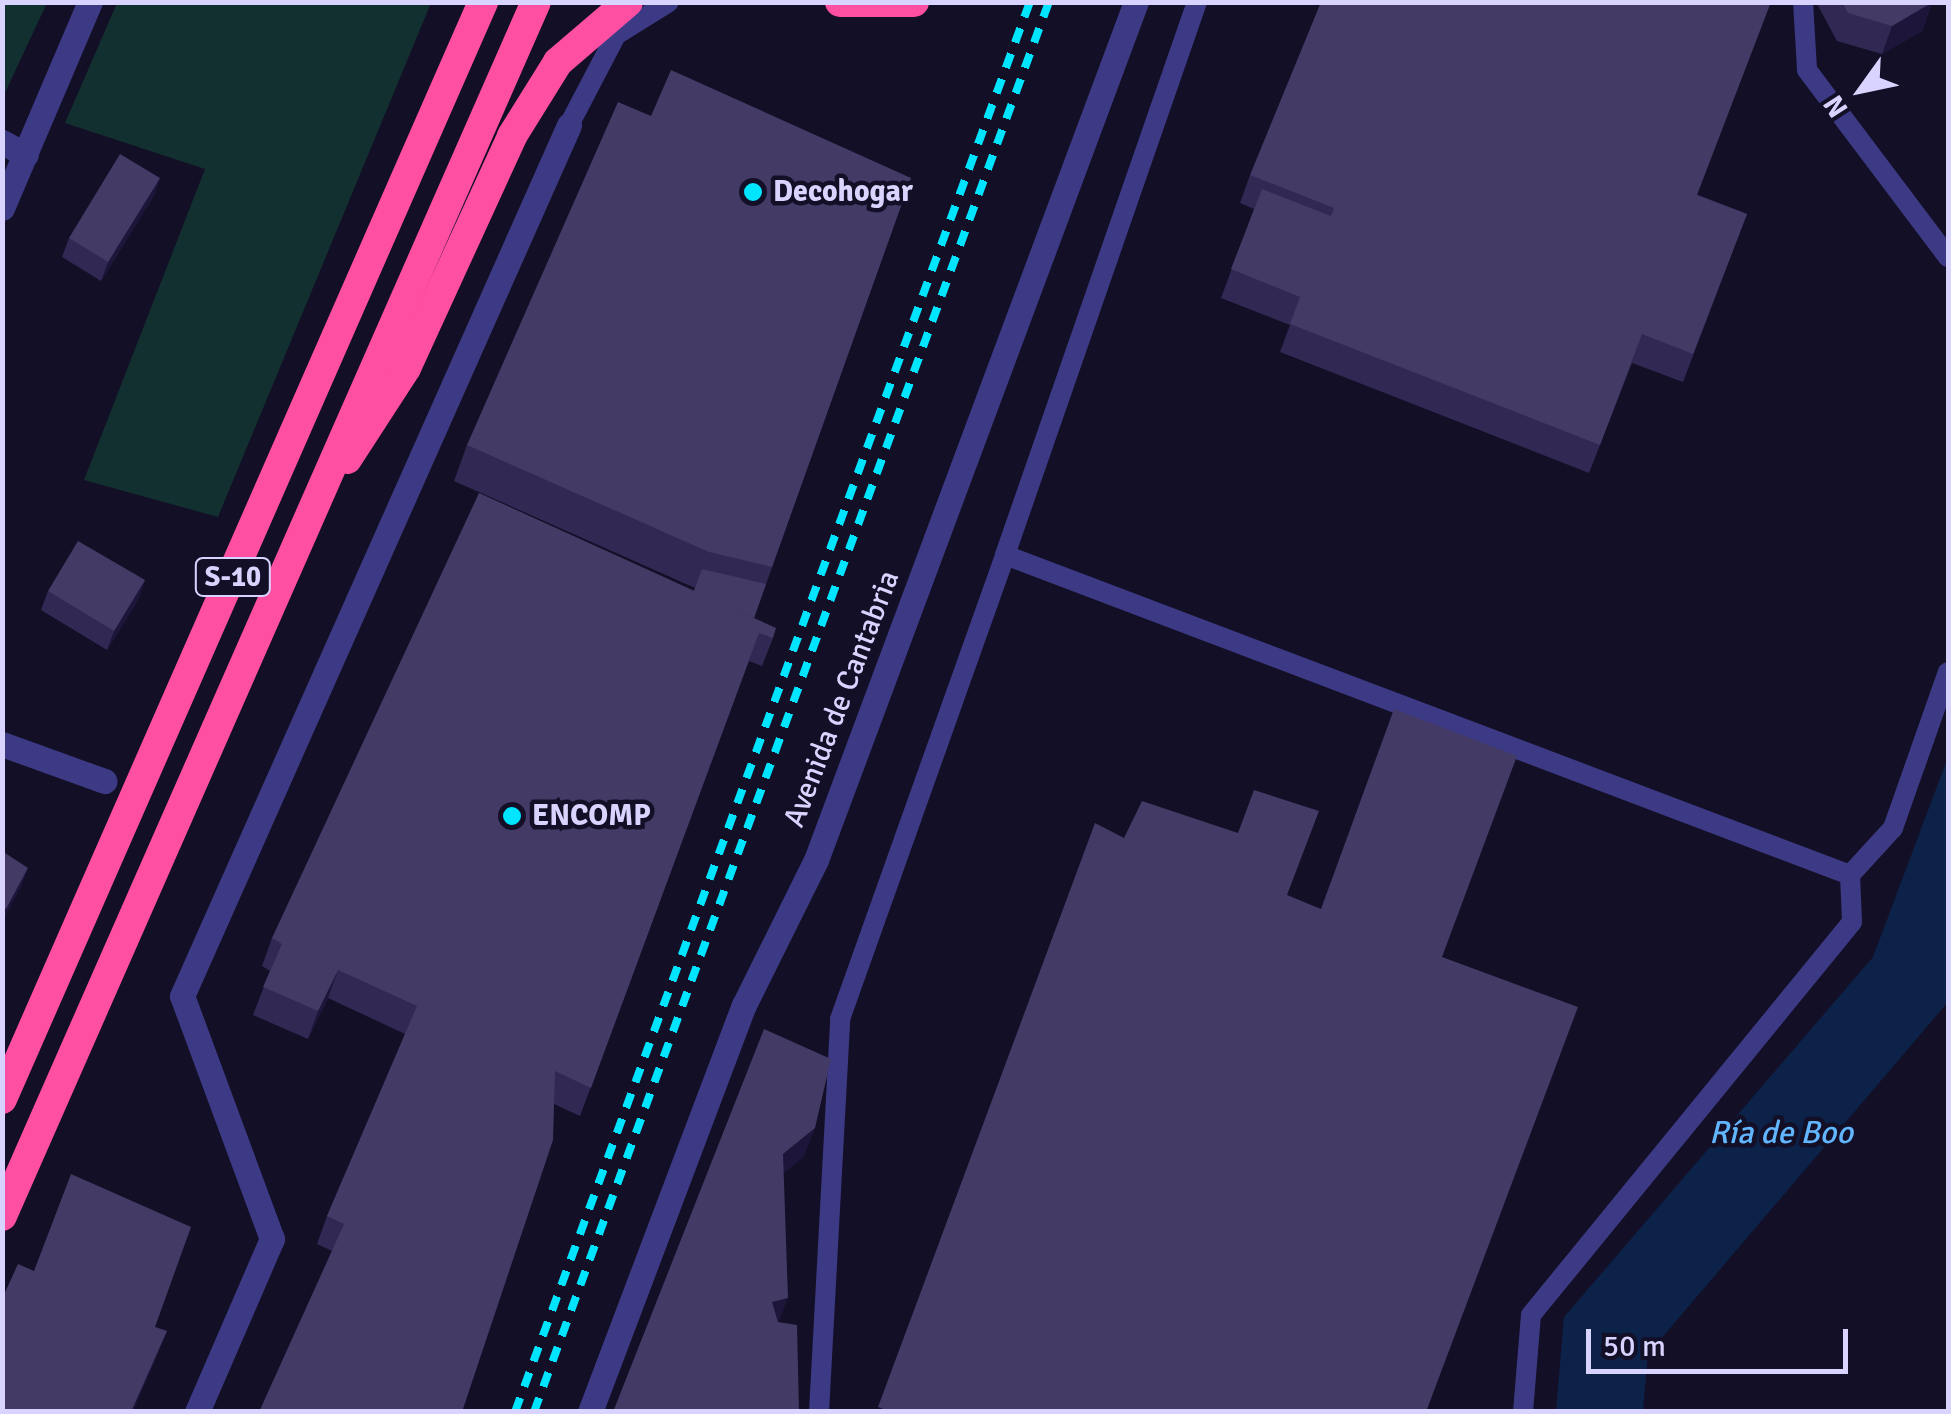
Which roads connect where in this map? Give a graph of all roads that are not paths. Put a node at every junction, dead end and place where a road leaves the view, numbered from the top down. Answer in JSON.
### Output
{"nodes":[{"id":1,"x":90,"y":2,"type":"edge"},
{"id":2,"x":473,"y":2,"type":"edge"},
{"id":3,"x":483,"y":2,"type":"edge"},
{"id":4,"x":536,"y":2,"type":"edge"},
{"id":5,"x":628,"y":2,"type":"edge"},
{"id":6,"x":669,"y":2,"type":"edge"},
{"id":7,"x":840,"y":2,"type":"edge"},
{"id":8,"x":914,"y":2,"type":"edge"},
{"id":9,"x":1136,"y":2,"type":"edge"},
{"id":10,"x":1196,"y":2,"type":"edge"},
{"id":11,"x":1802,"y":2,"type":"edge"},
{"id":12,"x":461,"y":54,"type":"junction"},
{"id":13,"x":569,"y":125,"type":"joint"},
{"id":14,"x":2,"y":142,"type":"edge"},
{"id":15,"x":26,"y":155,"type":"junction"},
{"id":16,"x":2,"y":208,"type":"edge"},
{"id":17,"x":1948,"y":257,"type":"edge"},
{"id":18,"x":315,"y":501,"type":"junction"},
{"id":19,"x":1005,"y":555,"type":"junction"},
{"id":20,"x":1948,"y":672,"type":"edge"},
{"id":21,"x":2,"y":744,"type":"edge"},
{"id":22,"x":104,"y":781,"type":"dead end"},
{"id":23,"x":1850,"y":875,"type":"junction"},
{"id":24,"x":2,"y":1099,"type":"edge"},
{"id":25,"x":2,"y":1216,"type":"edge"},
{"id":26,"x":197,"y":1412,"type":"edge"},
{"id":27,"x":590,"y":1412,"type":"edge"},
{"id":28,"x":819,"y":1412,"type":"edge"},
{"id":29,"x":1524,"y":1412,"type":"edge"}],
"edges":[{"from":1,"to":15,"type":"street"},
{"from":2,"to":12,"type":"highway"},
{"from":3,"to":12,"type":"highway","number":"S-10"},
{"from":4,"to":18,"type":"highway","number":"S-10"},
{"from":5,"to":18,"type":"highway"},
{"from":6,"to":13,"type":"lane"},
{"from":7,"to":8,"type":"highway"},
{"from":9,"to":27,"type":"street","name":"Avenida de Cantabria"},
{"from":10,"to":19,"type":"lane"},
{"from":11,"to":17,"type":"lane"},
{"from":12,"to":24,"type":"highway","number":"S-10"},
{"from":13,"to":26,"type":"street"},
{"from":14,"to":15,"type":"street"},
{"from":15,"to":16,"type":"street"},
{"from":18,"to":25,"type":"highway","number":"S-10"},
{"from":19,"to":23,"type":"lane"},
{"from":19,"to":28,"type":"lane"},
{"from":20,"to":23,"type":"lane"},
{"from":21,"to":22,"type":"street"},
{"from":23,"to":29,"type":"lane"}]}
